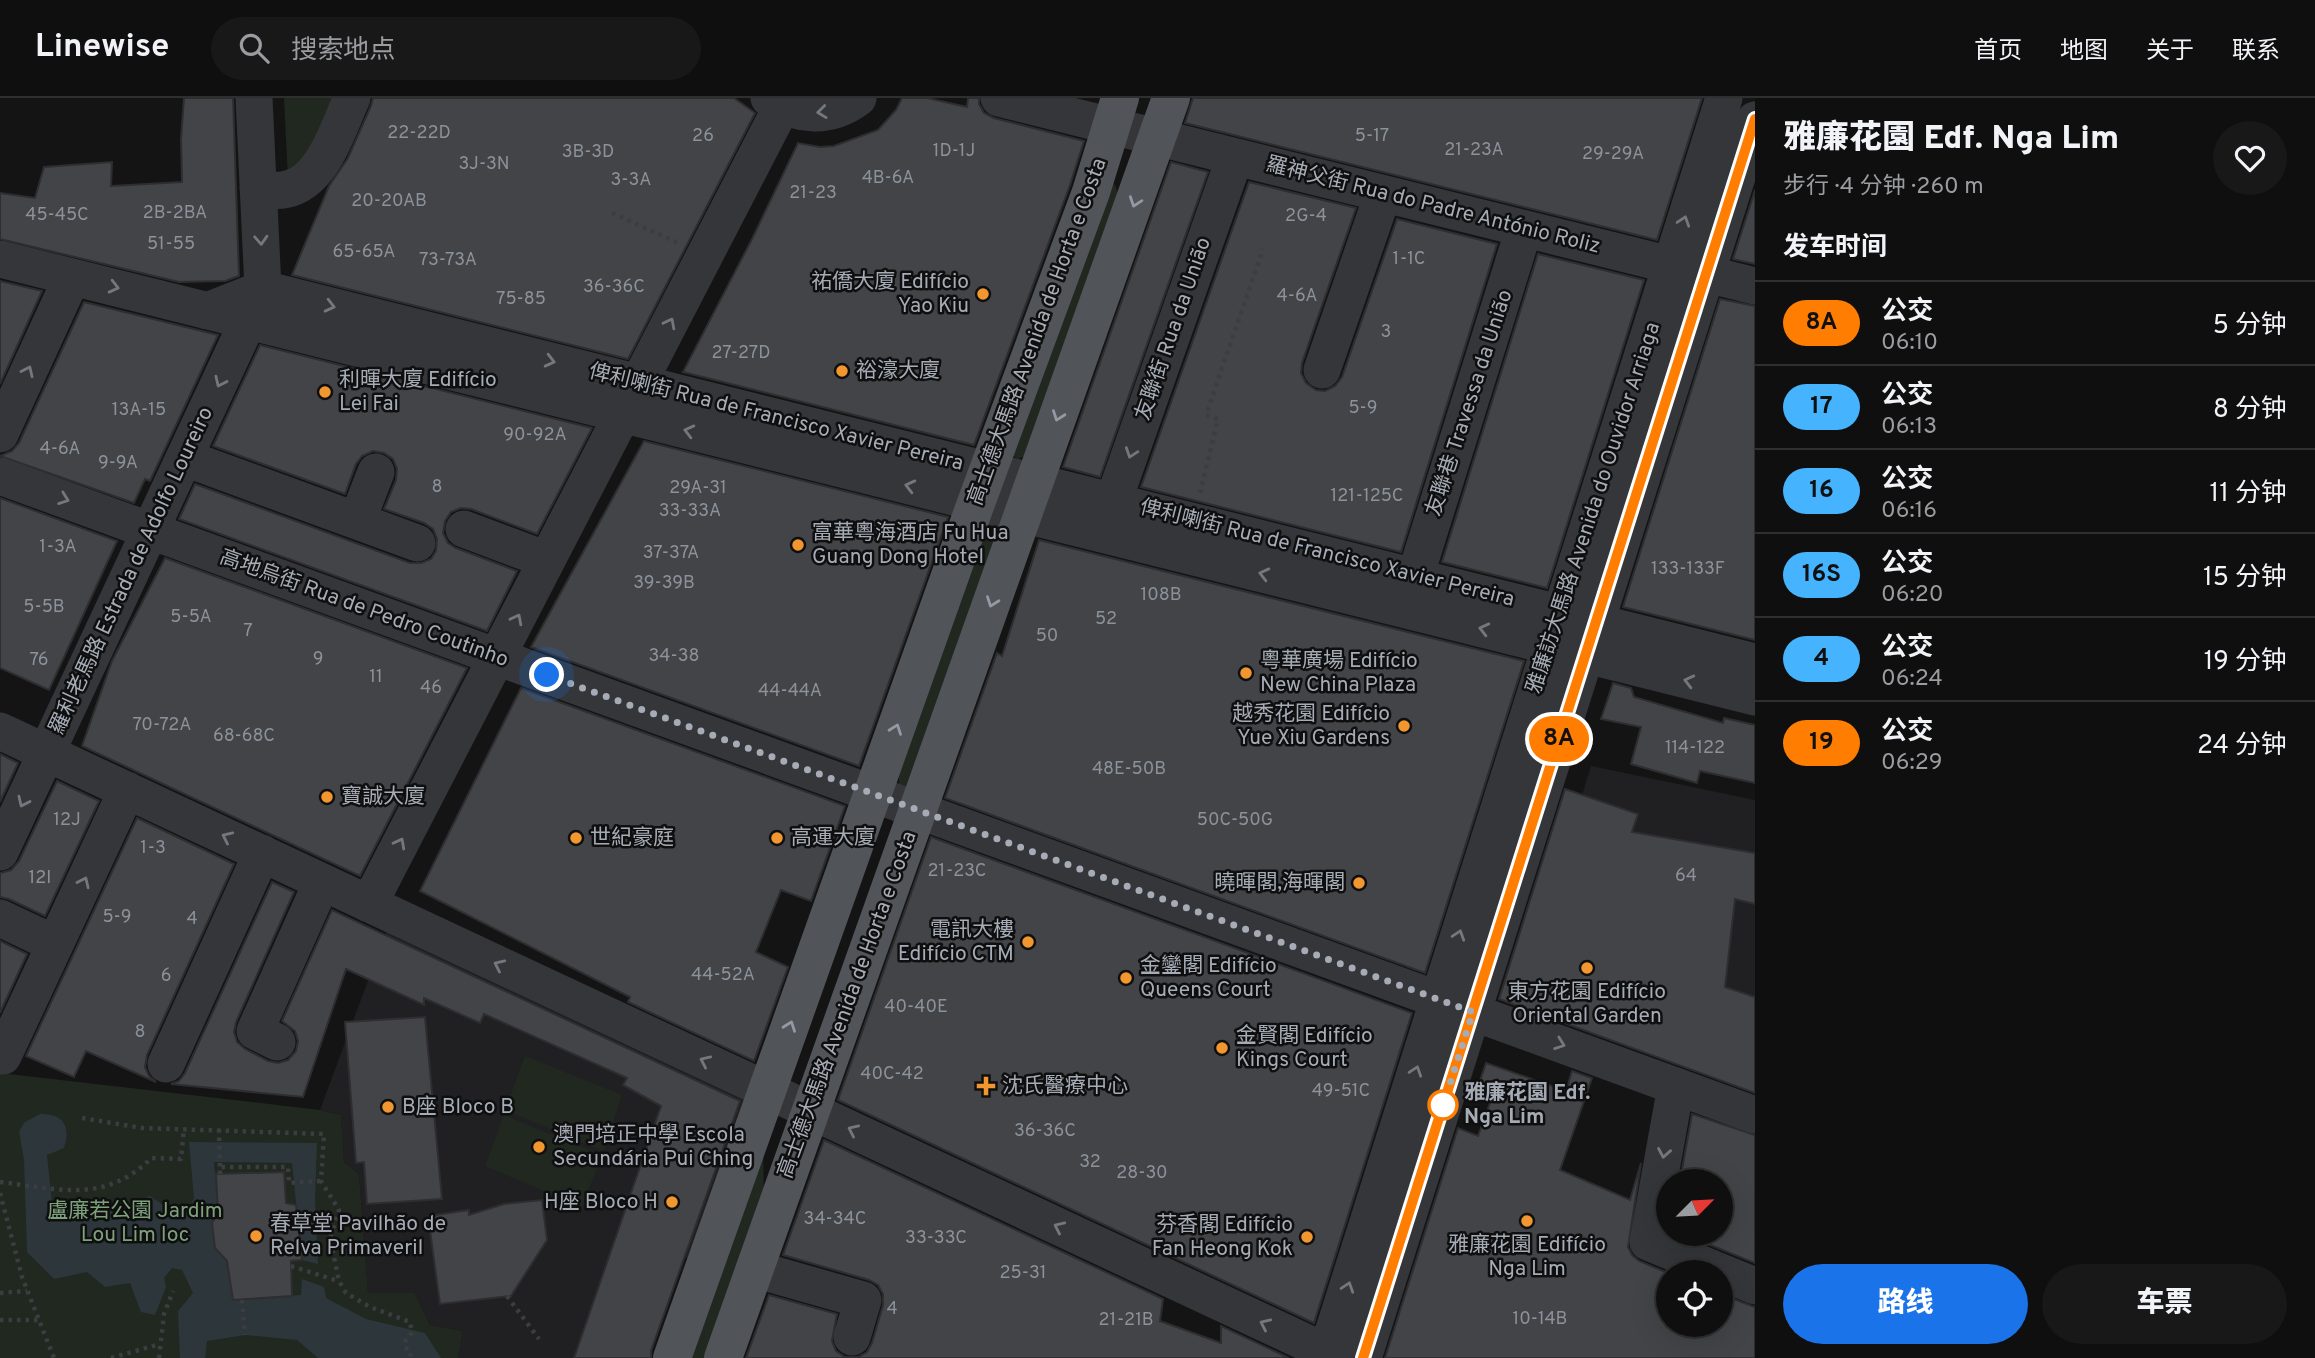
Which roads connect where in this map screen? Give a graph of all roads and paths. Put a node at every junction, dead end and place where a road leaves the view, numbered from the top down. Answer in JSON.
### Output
{"nodes":[{"id":1,"x":254,"y":98,"type":"edge"},
{"id":2,"x":352,"y":98,"type":"edge"},
{"id":3,"x":858,"y":98,"type":"edge"},
{"id":4,"x":999,"y":98,"type":"edge"},
{"id":5,"x":1171,"y":98,"type":"edge"},
{"id":6,"x":1724,"y":98,"type":"edge"},
{"id":7,"x":776,"y":102,"type":"edge"},
{"id":8,"x":1115,"y":112,"type":"edge"},
{"id":9,"x":1755,"y":120,"type":"edge"},
{"id":10,"x":1157,"y":138,"type":"junction"},
{"id":11,"x":1235,"y":157,"type":"junction"},
{"id":12,"x":258,"y":188,"type":"junction"},
{"id":13,"x":1383,"y":194,"type":"junction"},
{"id":14,"x":612,"y":213,"type":"dead end"},
{"id":15,"x":1524,"y":229,"type":"junction"},
{"id":16,"x":1263,"y":249,"type":"dead end"},
{"id":17,"x":704,"y":255,"type":"junction"},
{"id":18,"x":0,"y":259,"type":"edge"},
{"id":19,"x":1671,"y":265,"type":"junction"},
{"id":20,"x":1706,"y":274,"type":"junction"},
{"id":21,"x":72,"y":277,"type":"junction"},
{"id":22,"x":1755,"y":286,"type":"edge"},
{"id":23,"x":256,"y":305,"type":"junction"},
{"id":24,"x":1322,"y":370,"type":"dead end"},
{"id":25,"x":631,"y":399,"type":"junction"},
{"id":26,"x":0,"y":433,"type":"edge"},
{"id":27,"x":185,"y":458,"type":"junction"},
{"id":28,"x":376,"y":472,"type":"dead end"},
{"id":29,"x":0,"y":476,"type":"edge"},
{"id":30,"x":982,"y":486,"type":"junction"},
{"id":31,"x":1029,"y":498,"type":"junction"},
{"id":32,"x":1113,"y":502,"type":"junction"},
{"id":33,"x":358,"y":521,"type":"junction"},
{"id":34,"x":1193,"y":522,"type":"junction"},
{"id":35,"x":464,"y":528,"type":"dead end"},
{"id":36,"x":150,"y":530,"type":"junction"},
{"id":37,"x":417,"y":543,"type":"dead end"},
{"id":38,"x":547,"y":560,"type":"junction"},
{"id":39,"x":1415,"y":577,"type":"junction"},
{"id":40,"x":1556,"y":630,"type":"junction"},
{"id":41,"x":1591,"y":638,"type":"junction"},
{"id":42,"x":497,"y":657,"type":"junction"},
{"id":43,"x":1755,"y":662,"type":"edge"},
{"id":44,"x":1755,"y":697,"type":"edge"},
{"id":45,"x":0,"y":731,"type":"edge"},
{"id":46,"x":46,"y":752,"type":"junction"},
{"id":47,"x":127,"y":790,"type":"junction"},
{"id":48,"x":873,"y":794,"type":"junction"},
{"id":49,"x":918,"y":810,"type":"junction"},
{"id":50,"x":0,"y":852,"type":"edge"},
{"id":51,"x":262,"y":853,"type":"junction"},
{"id":52,"x":322,"y":882,"type":"junction"},
{"id":53,"x":369,"y":904,"type":"junction"},
{"id":54,"x":0,"y":918,"type":"edge"},
{"id":55,"x":55,"y":944,"type":"junction"},
{"id":56,"x":1439,"y":1000,"type":"junction"},
{"id":57,"x":1473,"y":1012,"type":"junction"},
{"id":58,"x":277,"y":1042,"type":"dead end"},
{"id":59,"x":3,"y":1056,"type":"dead end"},
{"id":60,"x":166,"y":1064,"type":"dead end"},
{"id":61,"x":1676,"y":1086,"type":"junction"},
{"id":62,"x":767,"y":1090,"type":"junction"},
{"id":63,"x":811,"y":1111,"type":"junction"},
{"id":64,"x":1755,"y":1115,"type":"edge"},
{"id":65,"x":82,"y":1118,"type":"dead end"},
{"id":66,"x":184,"y":1128,"type":"junction"},
{"id":67,"x":219,"y":1129,"type":"junction"},
{"id":68,"x":220,"y":1167,"type":"junction"},
{"id":69,"x":220,"y":1174,"type":"dead end"},
{"id":70,"x":321,"y":1181,"type":"junction"},
{"id":71,"x":0,"y":1182,"type":"edge"},
{"id":72,"x":0,"y":1193,"type":"edge"},
{"id":73,"x":291,"y":1266,"type":"dead end"},
{"id":74,"x":754,"y":1269,"type":"junction"},
{"id":75,"x":338,"y":1281,"type":"junction"},
{"id":76,"x":1755,"y":1286,"type":"edge"},
{"id":77,"x":27,"y":1291,"type":"junction"},
{"id":78,"x":173,"y":1291,"type":"dead end"},
{"id":79,"x":0,"y":1293,"type":"edge"},
{"id":80,"x":507,"y":1296,"type":"dead end"},
{"id":81,"x":243,"y":1300,"type":"dead end"},
{"id":82,"x":0,"y":1320,"type":"edge"},
{"id":83,"x":39,"y":1320,"type":"junction"},
{"id":84,"x":246,"y":1335,"type":"dead end"},
{"id":85,"x":852,"y":1337,"type":"dead end"},
{"id":86,"x":539,"y":1339,"type":"dead end"},
{"id":87,"x":160,"y":1344,"type":"junction"},
{"id":88,"x":1330,"y":1356,"type":"edge"},
{"id":89,"x":54,"y":1358,"type":"edge"},
{"id":90,"x":111,"y":1358,"type":"edge"},
{"id":91,"x":159,"y":1358,"type":"edge"},
{"id":92,"x":410,"y":1358,"type":"edge"},
{"id":93,"x":672,"y":1358,"type":"edge"},
{"id":94,"x":697,"y":1358,"type":"edge"},
{"id":95,"x":723,"y":1358,"type":"edge"},
{"id":96,"x":1363,"y":1358,"type":"edge"}],
"edges":[{"from":1,"to":12,"type":"street"},
{"from":2,"to":12,"type":"street"},
{"from":3,"to":7,"type":"street","one_way":true},
{"from":4,"to":8,"type":"street","name":"羅神父街 Rua do Padre António Roliz"},
{"from":5,"to":10,"type":"main road","name":"高士德大馬路 Avenida de Horta e Costa"},
{"from":19,"to":6,"type":"street","name":"雅廉訪大馬路 Avenida do Ouvidor Arriaga","one_way":true},
{"from":7,"to":17,"type":"street"},
{"from":8,"to":10,"type":"street","name":"羅神父街 Rua do Padre António Roliz"},
{"from":8,"to":30,"type":"main road","name":"高士德大馬路 Avenida de Horta e Costa"},
{"from":9,"to":20,"type":"street","name":"雅廉訪大馬路 Avenida do Ouvidor Arriaga"},
{"from":10,"to":11,"type":"street","name":"羅神父街 Rua do Padre António Roliz"},
{"from":10,"to":31,"type":"main road","name":"高士德大馬路 Avenida de Horta e Costa","one_way":true},
{"from":11,"to":13,"type":"street","name":"羅神父街 Rua do Padre António Roliz"},
{"from":11,"to":32,"type":"street","name":"友聯街 Rua da União","one_way":true},
{"from":12,"to":23,"type":"street","one_way":true},
{"from":13,"to":15,"type":"street","name":"羅神父街 Rua do Padre António Roliz"},
{"from":13,"to":24,"type":"street"},
{"from":14,"to":17,"type":"path"},
{"from":15,"to":19,"type":"street","name":"羅神父街 Rua do Padre António Roliz"},
{"from":15,"to":39,"type":"street","name":"友聯巷 Travessa da União"},
{"from":16,"to":34,"type":"path"},
{"from":25,"to":17,"type":"street","one_way":true},
{"from":18,"to":21,"type":"street"},
{"from":19,"to":20,"type":"street","name":"羅神父街 Rua do Padre António Roliz"},
{"from":19,"to":40,"type":"street","name":"雅廉訪大馬路 Avenida do Ouvidor Arriaga"},
{"from":20,"to":22,"type":"street","name":"羅神父街 Rua do Padre António Roliz"},
{"from":20,"to":41,"type":"street","name":"雅廉訪大馬路 Avenida do Ouvidor Arriaga"},
{"from":21,"to":23,"type":"street","one_way":true},
{"from":26,"to":21,"type":"street","one_way":true},
{"from":23,"to":25,"type":"street","name":"俾利喇街 Rua de Francisco Xavier Pereira"},
{"from":23,"to":27,"type":"street","name":"羅利老馬路 Estrada de Adolfo Loureiro","one_way":true},
{"from":25,"to":30,"type":"street","name":"俾利喇街 Rua de Francisco Xavier Pereira"},
{"from":25,"to":38,"type":"street"},
{"from":27,"to":33,"type":"street"},
{"from":27,"to":36,"type":"street","name":"羅利老馬路 Estrada de Adolfo Loureiro"},
{"from":28,"to":33,"type":"street"},
{"from":29,"to":36,"type":"street","name":"高地烏街 Rua de Pedro Coutinho","one_way":true},
{"from":30,"to":31,"type":"street","name":"俾利喇街 Rua de Francisco Xavier Pereira"},
{"from":48,"to":30,"type":"main road","name":"高士德大馬路 Avenida de Horta e Costa","one_way":true},
{"from":31,"to":32,"type":"street","name":"俾利喇街 Rua de Francisco Xavier Pereira"},
{"from":40,"to":31,"type":"street","name":"俾利喇街 Rua de Francisco Xavier Pereira","one_way":true},
{"from":31,"to":49,"type":"main road","name":"高士德大馬路 Avenida de Horta e Costa","one_way":true},
{"from":32,"to":34,"type":"street","name":"俾利喇街 Rua de Francisco Xavier Pereira"},
{"from":33,"to":37,"type":"street"},
{"from":34,"to":39,"type":"street","name":"俾利喇街 Rua de Francisco Xavier Pereira"},
{"from":35,"to":38,"type":"street"},
{"from":36,"to":42,"type":"street","name":"高地烏街 Rua de Pedro Coutinho"},
{"from":36,"to":46,"type":"street","name":"羅利老馬路 Estrada de Adolfo Loureiro"},
{"from":42,"to":38,"type":"street","one_way":true},
{"from":39,"to":40,"type":"street","name":"俾利喇街 Rua de Francisco Xavier Pereira"},
{"from":40,"to":41,"type":"street","name":"俾利喇街 Rua de Francisco Xavier Pereira"},
{"from":56,"to":40,"type":"street","name":"雅廉訪大馬路 Avenida do Ouvidor Arriaga","one_way":true},
{"from":41,"to":43,"type":"street","name":"俾利喇街 Rua de Francisco Xavier Pereira"},
{"from":44,"to":41,"type":"street","name":"俾利喇街 Rua de Francisco Xavier Pereira","one_way":true},
{"from":41,"to":57,"type":"street","name":"雅廉訪大馬路 Avenida do Ouvidor Arriaga"},
{"from":42,"to":48,"type":"street","name":"高地烏街 Rua de Pedro Coutinho"},
{"from":53,"to":42,"type":"street","one_way":true},
{"from":45,"to":46,"type":"street"},
{"from":46,"to":47,"type":"street"},
{"from":46,"to":50,"type":"street","name":"羅利老馬路 Estrada de Adolfo Loureiro","one_way":true},
{"from":51,"to":47,"type":"street","one_way":true},
{"from":55,"to":47,"type":"street","one_way":true},
{"from":48,"to":49,"type":"street","name":"高地烏街 Rua de Pedro Coutinho"},
{"from":62,"to":48,"type":"main road","name":"高士德大馬路 Avenida de Horta e Costa","one_way":true},
{"from":49,"to":56,"type":"street","name":"高地烏街 Rua de Pedro Coutinho"},
{"from":49,"to":63,"type":"main road","name":"高士德大馬路 Avenida de Horta e Costa"},
{"from":51,"to":52,"type":"street"},
{"from":51,"to":60,"type":"street"},
{"from":52,"to":53,"type":"street"},
{"from":52,"to":58,"type":"street"},
{"from":62,"to":53,"type":"street","one_way":true},
{"from":54,"to":55,"type":"street"},
{"from":55,"to":59,"type":"street"},
{"from":56,"to":57,"type":"street","name":"高地烏街 Rua de Pedro Coutinho"},
{"from":88,"to":56,"type":"street","name":"雅廉訪大馬路 Avenida do Ouvidor Arriaga","one_way":true},
{"from":57,"to":61,"type":"street","name":"高地烏街 Rua de Pedro Coutinho","one_way":true},
{"from":57,"to":96,"type":"street","name":"雅廉訪大馬路 Avenida do Ouvidor Arriaga"},
{"from":61,"to":64,"type":"street","name":"高地烏街 Rua de Pedro Coutinho"},
{"from":61,"to":76,"type":"street","one_way":true},
{"from":62,"to":63,"type":"street"},
{"from":62,"to":93,"type":"main road","name":"高士德大馬路 Avenida de Horta e Costa"},
{"from":62,"to":94,"type":"main road"},
{"from":63,"to":74,"type":"main road","name":"高士德大馬路 Avenida de Horta e Costa"},
{"from":88,"to":63,"type":"street","one_way":true},
{"from":65,"to":66,"type":"path"},
{"from":66,"to":67,"type":"path"},
{"from":66,"to":71,"type":"path"},
{"from":67,"to":68,"type":"path"},
{"from":67,"to":70,"type":"path"},
{"from":68,"to":69,"type":"path"},
{"from":68,"to":70,"type":"path"},
{"from":70,"to":75,"type":"path"},
{"from":72,"to":77,"type":"path"},
{"from":73,"to":75,"type":"path"},
{"from":74,"to":85,"type":"street"},
{"from":74,"to":95,"type":"main road","name":"高士德大馬路 Avenida de Horta e Costa"},
{"from":75,"to":92,"type":"path"},
{"from":77,"to":79,"type":"path"},
{"from":77,"to":83,"type":"path"},
{"from":78,"to":87,"type":"path"},
{"from":80,"to":86,"type":"path"},
{"from":81,"to":84,"type":"path"},
{"from":82,"to":83,"type":"path"},
{"from":83,"to":89,"type":"path"},
{"from":87,"to":90,"type":"path"},
{"from":87,"to":91,"type":"path"}]}
